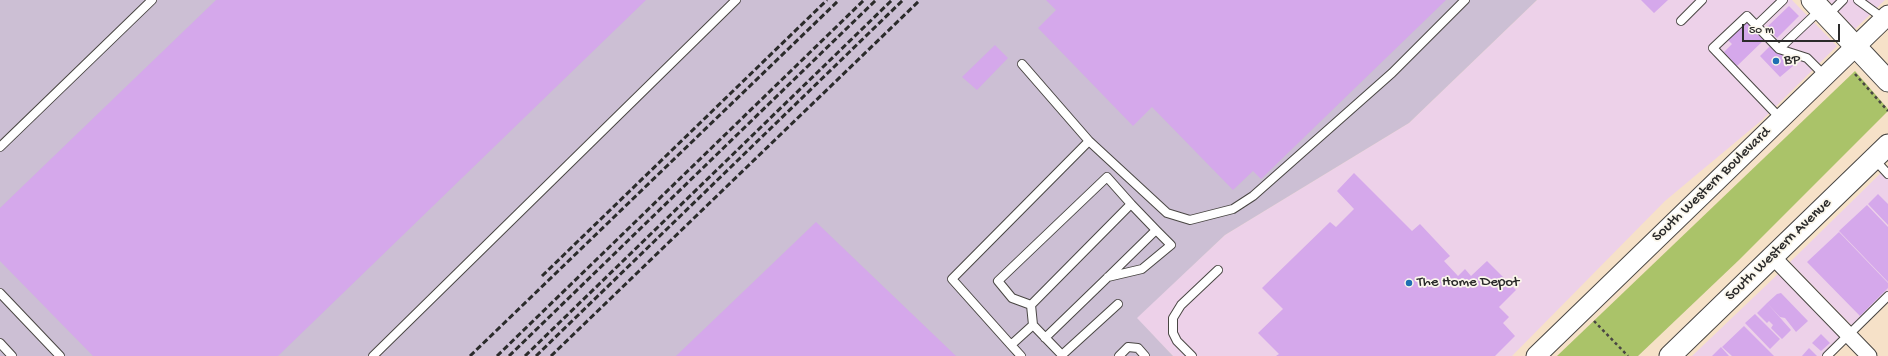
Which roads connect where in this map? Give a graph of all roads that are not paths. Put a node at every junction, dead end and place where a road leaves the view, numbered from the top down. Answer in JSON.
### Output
{"nodes":[{"id":1,"x":152,"y":0,"type":"edge"},
{"id":2,"x":736,"y":0,"type":"edge"},
{"id":3,"x":1465,"y":0,"type":"edge"},
{"id":4,"x":1702,"y":0,"type":"edge"},
{"id":5,"x":1783,"y":0,"type":"edge"},
{"id":6,"x":1843,"y":0,"type":"edge"},
{"id":7,"x":1858,"y":0,"type":"edge"},
{"id":8,"x":1820,"y":9,"type":"edge"},
{"id":9,"x":1886,"y":17,"type":"edge"},
{"id":10,"x":1681,"y":21,"type":"dead end"},
{"id":11,"x":1757,"y":25,"type":"junction"},
{"id":12,"x":1856,"y":46,"type":"junction"},
{"id":13,"x":1779,"y":49,"type":"junction"},
{"id":14,"x":1022,"y":64,"type":"dead end"},
{"id":15,"x":1825,"y":76,"type":"junction"},
{"id":16,"x":1888,"y":81,"type":"edge"},
{"id":17,"x":1781,"y":119,"type":"junction"},
{"id":18,"x":1089,"y":140,"type":"junction"},
{"id":19,"x":0,"y":147,"type":"edge"},
{"id":20,"x":1881,"y":152,"type":"edge"},
{"id":21,"x":1888,"y":174,"type":"edge"},
{"id":22,"x":1131,"y":204,"type":"junction"},
{"id":23,"x":1156,"y":230,"type":"junction"},
{"id":24,"x":1772,"y":257,"type":"junction"},
{"id":25,"x":1218,"y":270,"type":"dead end"},
{"id":26,"x":1108,"y":277,"type":"junction"},
{"id":27,"x":0,"y":293,"type":"edge"},
{"id":28,"x":1888,"y":296,"type":"edge"},
{"id":29,"x":1118,"y":304,"type":"dead end"},
{"id":30,"x":1030,"y":305,"type":"junction"},
{"id":31,"x":1033,"y":325,"type":"junction"},
{"id":32,"x":1848,"y":335,"type":"junction"},
{"id":33,"x":1046,"y":338,"type":"junction"},
{"id":34,"x":0,"y":343,"type":"edge"},
{"id":35,"x":1012,"y":345,"type":"junction"},
{"id":36,"x":12,"y":356,"type":"edge"},
{"id":37,"x":60,"y":356,"type":"edge"},
{"id":38,"x":372,"y":356,"type":"edge"},
{"id":39,"x":1020,"y":356,"type":"edge"},
{"id":40,"x":1119,"y":356,"type":"edge"},
{"id":41,"x":1145,"y":356,"type":"edge"},
{"id":42,"x":1192,"y":356,"type":"edge"},
{"id":43,"x":1536,"y":356,"type":"edge"},
{"id":44,"x":1670,"y":356,"type":"edge"},
{"id":45,"x":1827,"y":356,"type":"edge"},
{"id":46,"x":1869,"y":356,"type":"edge"}],
"edges":[{"from":1,"to":19,"type":"lane"},
{"from":2,"to":38,"type":"lane"},
{"from":3,"to":18,"type":"lane"},
{"from":4,"to":10,"type":"lane"},
{"from":5,"to":11,"type":"lane"},
{"from":6,"to":8,"type":"lane"},
{"from":7,"to":9,"type":"lane"},
{"from":8,"to":12,"type":"main road"},
{"from":8,"to":13,"type":"lane"},
{"from":9,"to":12,"type":"street","name":"South Western Boulevard"},
{"from":11,"to":13,"type":"lane"},
{"from":11,"to":17,"type":"lane"},
{"from":12,"to":15,"type":"street","name":"South Western Boulevard"},
{"from":12,"to":16,"type":"main road"},
{"from":13,"to":15,"type":"lane"},
{"from":14,"to":18,"type":"lane"},
{"from":15,"to":17,"type":"street","name":"South Western Boulevard"},
{"from":17,"to":43,"type":"street","name":"South Western Boulevard"},
{"from":18,"to":35,"type":"lane"},
{"from":20,"to":21,"type":"lane"},
{"from":20,"to":24,"type":"main road","name":"South Western Avenue"},
{"from":22,"to":23,"type":"lane"},
{"from":22,"to":30,"type":"lane"},
{"from":22,"to":30,"type":"lane"},
{"from":23,"to":26,"type":"lane"},
{"from":23,"to":26,"type":"lane"},
{"from":24,"to":32,"type":"street"},
{"from":24,"to":44,"type":"main road","name":"South Western Avenue"},
{"from":25,"to":42,"type":"lane"},
{"from":26,"to":33,"type":"lane"},
{"from":27,"to":37,"type":"lane"},
{"from":28,"to":32,"type":"lane"},
{"from":29,"to":33,"type":"lane"},
{"from":30,"to":31,"type":"lane"},
{"from":31,"to":33,"type":"lane"},
{"from":31,"to":35,"type":"lane"},
{"from":32,"to":45,"type":"lane"},
{"from":32,"to":46,"type":"street"},
{"from":34,"to":36,"type":"lane"},
{"from":35,"to":39,"type":"lane"},
{"from":40,"to":41,"type":"lane"}]}
